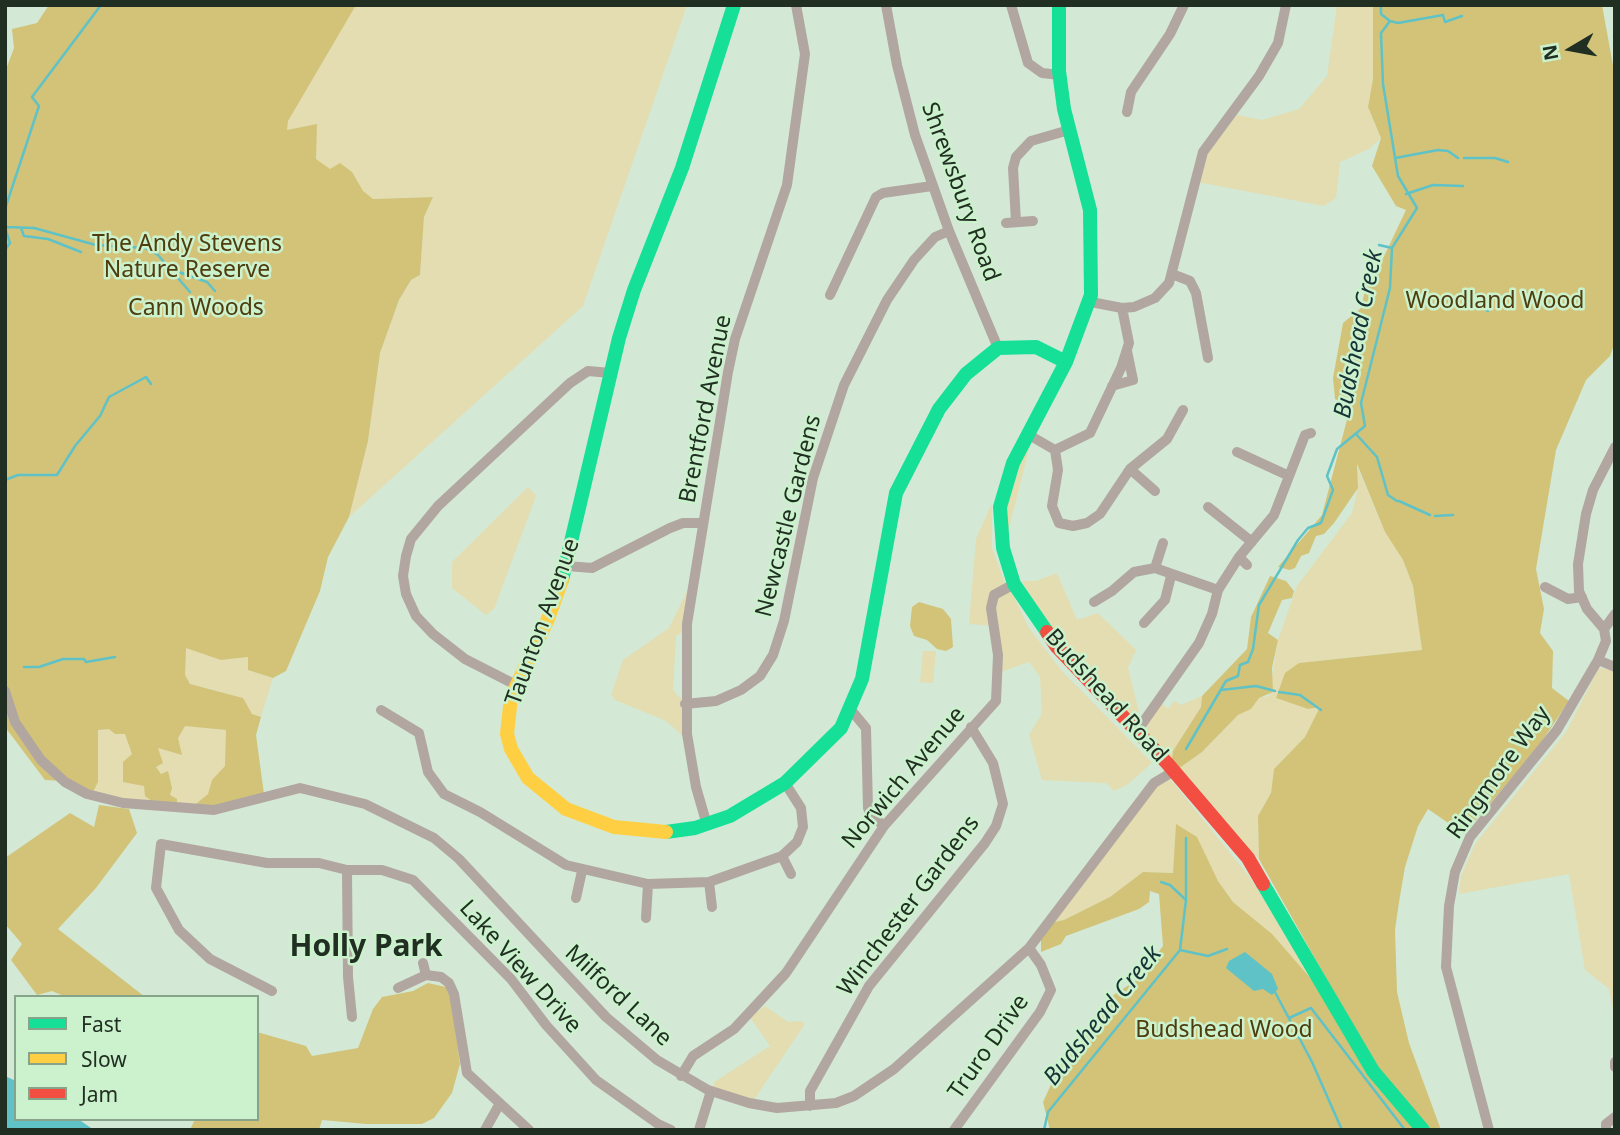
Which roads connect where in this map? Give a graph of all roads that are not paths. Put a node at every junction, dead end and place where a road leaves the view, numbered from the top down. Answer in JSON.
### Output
{"nodes":[{"id":1,"x":734,"y":5,"type":"edge"},
{"id":2,"x":796,"y":5,"type":"edge"},
{"id":3,"x":886,"y":5,"type":"edge"},
{"id":4,"x":1011,"y":5,"type":"edge"},
{"id":5,"x":1059,"y":5,"type":"edge"},
{"id":6,"x":1184,"y":5,"type":"edge"},
{"id":7,"x":1286,"y":5,"type":"edge"},
{"id":8,"x":1060,"y":75,"type":"junction"},
{"id":9,"x":1127,"y":112,"type":"dead end"},
{"id":10,"x":1069,"y":130,"type":"junction"},
{"id":11,"x":932,"y":186,"type":"junction"},
{"id":12,"x":1033,"y":221,"type":"dead end"},
{"id":13,"x":949,"y":231,"type":"junction"},
{"id":14,"x":1172,"y":274,"type":"junction"},
{"id":15,"x":830,"y":295,"type":"dead end"},
{"id":16,"x":1091,"y":302,"type":"junction"},
{"id":17,"x":1122,"y":308,"type":"junction"},
{"id":18,"x":998,"y":348,"type":"junction"},
{"id":19,"x":1127,"y":351,"type":"junction"},
{"id":20,"x":1208,"y":358,"type":"dead end"},
{"id":21,"x":1066,"y":362,"type":"junction"},
{"id":22,"x":611,"y":373,"type":"junction"},
{"id":23,"x":1112,"y":386,"type":"junction"},
{"id":24,"x":1183,"y":410,"type":"dead end"},
{"id":25,"x":1311,"y":433,"type":"dead end"},
{"id":26,"x":1029,"y":435,"type":"junction"},
{"id":27,"x":1615,"y":447,"type":"edge"},
{"id":28,"x":1055,"y":450,"type":"junction"},
{"id":29,"x":1237,"y":452,"type":"dead end"},
{"id":30,"x":1130,"y":469,"type":"junction"},
{"id":31,"x":1287,"y":475,"type":"junction"},
{"id":32,"x":1155,"y":491,"type":"dead end"},
{"id":33,"x":1208,"y":507,"type":"dead end"},
{"id":34,"x":702,"y":523,"type":"junction"},
{"id":35,"x":1252,"y":542,"type":"junction"},
{"id":36,"x":1163,"y":543,"type":"dead end"},
{"id":37,"x":567,"y":566,"type":"junction"},
{"id":38,"x":1155,"y":568,"type":"junction"},
{"id":39,"x":1171,"y":576,"type":"junction"},
{"id":40,"x":1014,"y":584,"type":"junction"},
{"id":41,"x":1545,"y":587,"type":"dead end"},
{"id":42,"x":1218,"y":590,"type":"junction"},
{"id":43,"x":1582,"y":597,"type":"junction"},
{"id":44,"x":1094,"y":601,"type":"dead end"},
{"id":45,"x":1615,"y":614,"type":"edge"},
{"id":46,"x":1144,"y":623,"type":"dead end"},
{"id":47,"x":1604,"y":629,"type":"junction"},
{"id":48,"x":1598,"y":660,"type":"junction"},
{"id":49,"x":1615,"y":667,"type":"edge"},
{"id":50,"x":516,"y":685,"type":"junction"},
{"id":51,"x":5,"y":691,"type":"edge"},
{"id":52,"x":685,"y":704,"type":"junction"},
{"id":53,"x":381,"y":710,"type":"dead end"},
{"id":54,"x":851,"y":710,"type":"junction"},
{"id":55,"x":971,"y":727,"type":"junction"},
{"id":56,"x":1137,"y":731,"type":"junction"},
{"id":57,"x":1174,"y":771,"type":"junction"},
{"id":58,"x":785,"y":783,"type":"junction"},
{"id":59,"x":707,"y":825,"type":"junction"},
{"id":60,"x":884,"y":826,"type":"junction"},
{"id":61,"x":782,"y":856,"type":"junction"},
{"id":62,"x":347,"y":870,"type":"junction"},
{"id":63,"x":582,"y":871,"type":"junction"},
{"id":64,"x":791,"y":874,"type":"dead end"},
{"id":65,"x":709,"y":882,"type":"junction"},
{"id":66,"x":648,"y":884,"type":"junction"},
{"id":67,"x":576,"y":898,"type":"dead end"},
{"id":68,"x":712,"y":907,"type":"dead end"},
{"id":69,"x":646,"y":918,"type":"dead end"},
{"id":70,"x":1029,"y":948,"type":"junction"},
{"id":71,"x":423,"y":963,"type":"dead end"},
{"id":72,"x":426,"y":975,"type":"junction"},
{"id":73,"x":398,"y":988,"type":"dead end"},
{"id":74,"x":272,"y":991,"type":"dead end"},
{"id":75,"x":352,"y":1017,"type":"dead end"},
{"id":76,"x":681,"y":1076,"type":"junction"},
{"id":77,"x":711,"y":1091,"type":"junction"},
{"id":78,"x":499,"y":1105,"type":"junction"},
{"id":79,"x":810,"y":1106,"type":"junction"},
{"id":80,"x":1615,"y":1117,"type":"edge"},
{"id":81,"x":485,"y":1130,"type":"edge"},
{"id":82,"x":529,"y":1130,"type":"edge"},
{"id":83,"x":671,"y":1130,"type":"edge"},
{"id":84,"x":699,"y":1130,"type":"edge"},
{"id":85,"x":954,"y":1130,"type":"edge"},
{"id":86,"x":1423,"y":1130,"type":"edge"},
{"id":87,"x":1489,"y":1130,"type":"edge"},
{"id":88,"x":1606,"y":1130,"type":"edge"}],
"edges":[{"from":1,"to":22,"type":"street","name":"Taunton Avenue"},
{"from":2,"to":34,"type":"street","name":"Brentford Avenue"},
{"from":3,"to":11,"type":"street","name":"Shrewsbury Road"},
{"from":4,"to":8,"type":"street"},
{"from":5,"to":8,"type":"street","name":"Budshead Road"},
{"from":6,"to":9,"type":"street"},
{"from":7,"to":14,"type":"street"},
{"from":8,"to":10,"type":"street","name":"Budshead Road"},
{"from":10,"to":12,"type":"street"},
{"from":10,"to":16,"type":"street","name":"Budshead Road"},
{"from":11,"to":13,"type":"street","name":"Shrewsbury Road"},
{"from":11,"to":15,"type":"street"},
{"from":13,"to":18,"type":"street","name":"Shrewsbury Road"},
{"from":13,"to":52,"type":"street","name":"Newcastle Gardens"},
{"from":14,"to":17,"type":"street"},
{"from":14,"to":20,"type":"street"},
{"from":16,"to":17,"type":"street"},
{"from":16,"to":21,"type":"street","name":"Budshead Road"},
{"from":17,"to":19,"type":"street"},
{"from":18,"to":21,"type":"street"},
{"from":18,"to":54,"type":"street","name":"Taunton Avenue"},
{"from":19,"to":23,"type":"street"},
{"from":19,"to":23,"type":"street"},
{"from":21,"to":26,"type":"street","name":"Budshead Road"},
{"from":22,"to":37,"type":"street","name":"Taunton Avenue"},
{"from":22,"to":50,"type":"street"},
{"from":23,"to":28,"type":"street"},
{"from":24,"to":30,"type":"street"},
{"from":25,"to":31,"type":"street"},
{"from":26,"to":28,"type":"street"},
{"from":26,"to":40,"type":"street","name":"Budshead Road"},
{"from":27,"to":43,"type":"street"},
{"from":28,"to":30,"type":"street"},
{"from":29,"to":31,"type":"street"},
{"from":30,"to":32,"type":"street"},
{"from":31,"to":35,"type":"street"},
{"from":33,"to":35,"type":"street"},
{"from":34,"to":37,"type":"street"},
{"from":34,"to":52,"type":"street","name":"Brentford Avenue"},
{"from":35,"to":42,"type":"street"},
{"from":36,"to":38,"type":"street"},
{"from":37,"to":50,"type":"street","name":"Taunton Avenue"},
{"from":38,"to":39,"type":"street"},
{"from":38,"to":44,"type":"street"},
{"from":39,"to":42,"type":"street"},
{"from":39,"to":46,"type":"street"},
{"from":40,"to":55,"type":"street","name":"Norwich Avenue"},
{"from":40,"to":56,"type":"street","name":"Budshead Road"},
{"from":41,"to":43,"type":"street"},
{"from":42,"to":56,"type":"street"},
{"from":43,"to":47,"type":"street"},
{"from":45,"to":47,"type":"street","name":"Ringmore Way"},
{"from":47,"to":48,"type":"street","name":"Ringmore Way"},
{"from":48,"to":49,"type":"street"},
{"from":48,"to":87,"type":"street","name":"Ringmore Way"},
{"from":50,"to":59,"type":"street","name":"Taunton Avenue"},
{"from":51,"to":76,"type":"street","name":"Milford Lane"},
{"from":52,"to":59,"type":"street","name":"Brentford Avenue"},
{"from":53,"to":63,"type":"street"},
{"from":54,"to":58,"type":"street","name":"Taunton Avenue"},
{"from":54,"to":60,"type":"street"},
{"from":55,"to":60,"type":"street","name":"Norwich Avenue"},
{"from":55,"to":79,"type":"street","name":"Winchester Gardens"},
{"from":56,"to":57,"type":"street","name":"Budshead Road"},
{"from":57,"to":70,"type":"street","name":"Milford Lane"},
{"from":57,"to":86,"type":"street","name":"Budshead Road"},
{"from":58,"to":59,"type":"street","name":"Taunton Avenue"},
{"from":58,"to":61,"type":"street"},
{"from":60,"to":76,"type":"street","name":"Norwich Avenue"},
{"from":61,"to":64,"type":"street"},
{"from":61,"to":65,"type":"street"},
{"from":62,"to":74,"type":"street","name":"Lake View Drive"},
{"from":62,"to":75,"type":"street"},
{"from":62,"to":83,"type":"street","name":"Lake View Drive"},
{"from":63,"to":66,"type":"street"},
{"from":63,"to":67,"type":"street"},
{"from":65,"to":66,"type":"street"},
{"from":65,"to":68,"type":"street"},
{"from":66,"to":69,"type":"street"},
{"from":70,"to":79,"type":"street","name":"Milford Lane"},
{"from":70,"to":85,"type":"street","name":"Truro Drive"},
{"from":71,"to":72,"type":"street"},
{"from":72,"to":73,"type":"street"},
{"from":72,"to":78,"type":"street"},
{"from":76,"to":77,"type":"street","name":"Milford Lane"},
{"from":77,"to":79,"type":"street","name":"Milford Lane"},
{"from":77,"to":84,"type":"street"},
{"from":78,"to":81,"type":"street"},
{"from":78,"to":82,"type":"street"},
{"from":80,"to":88,"type":"street"}]}
